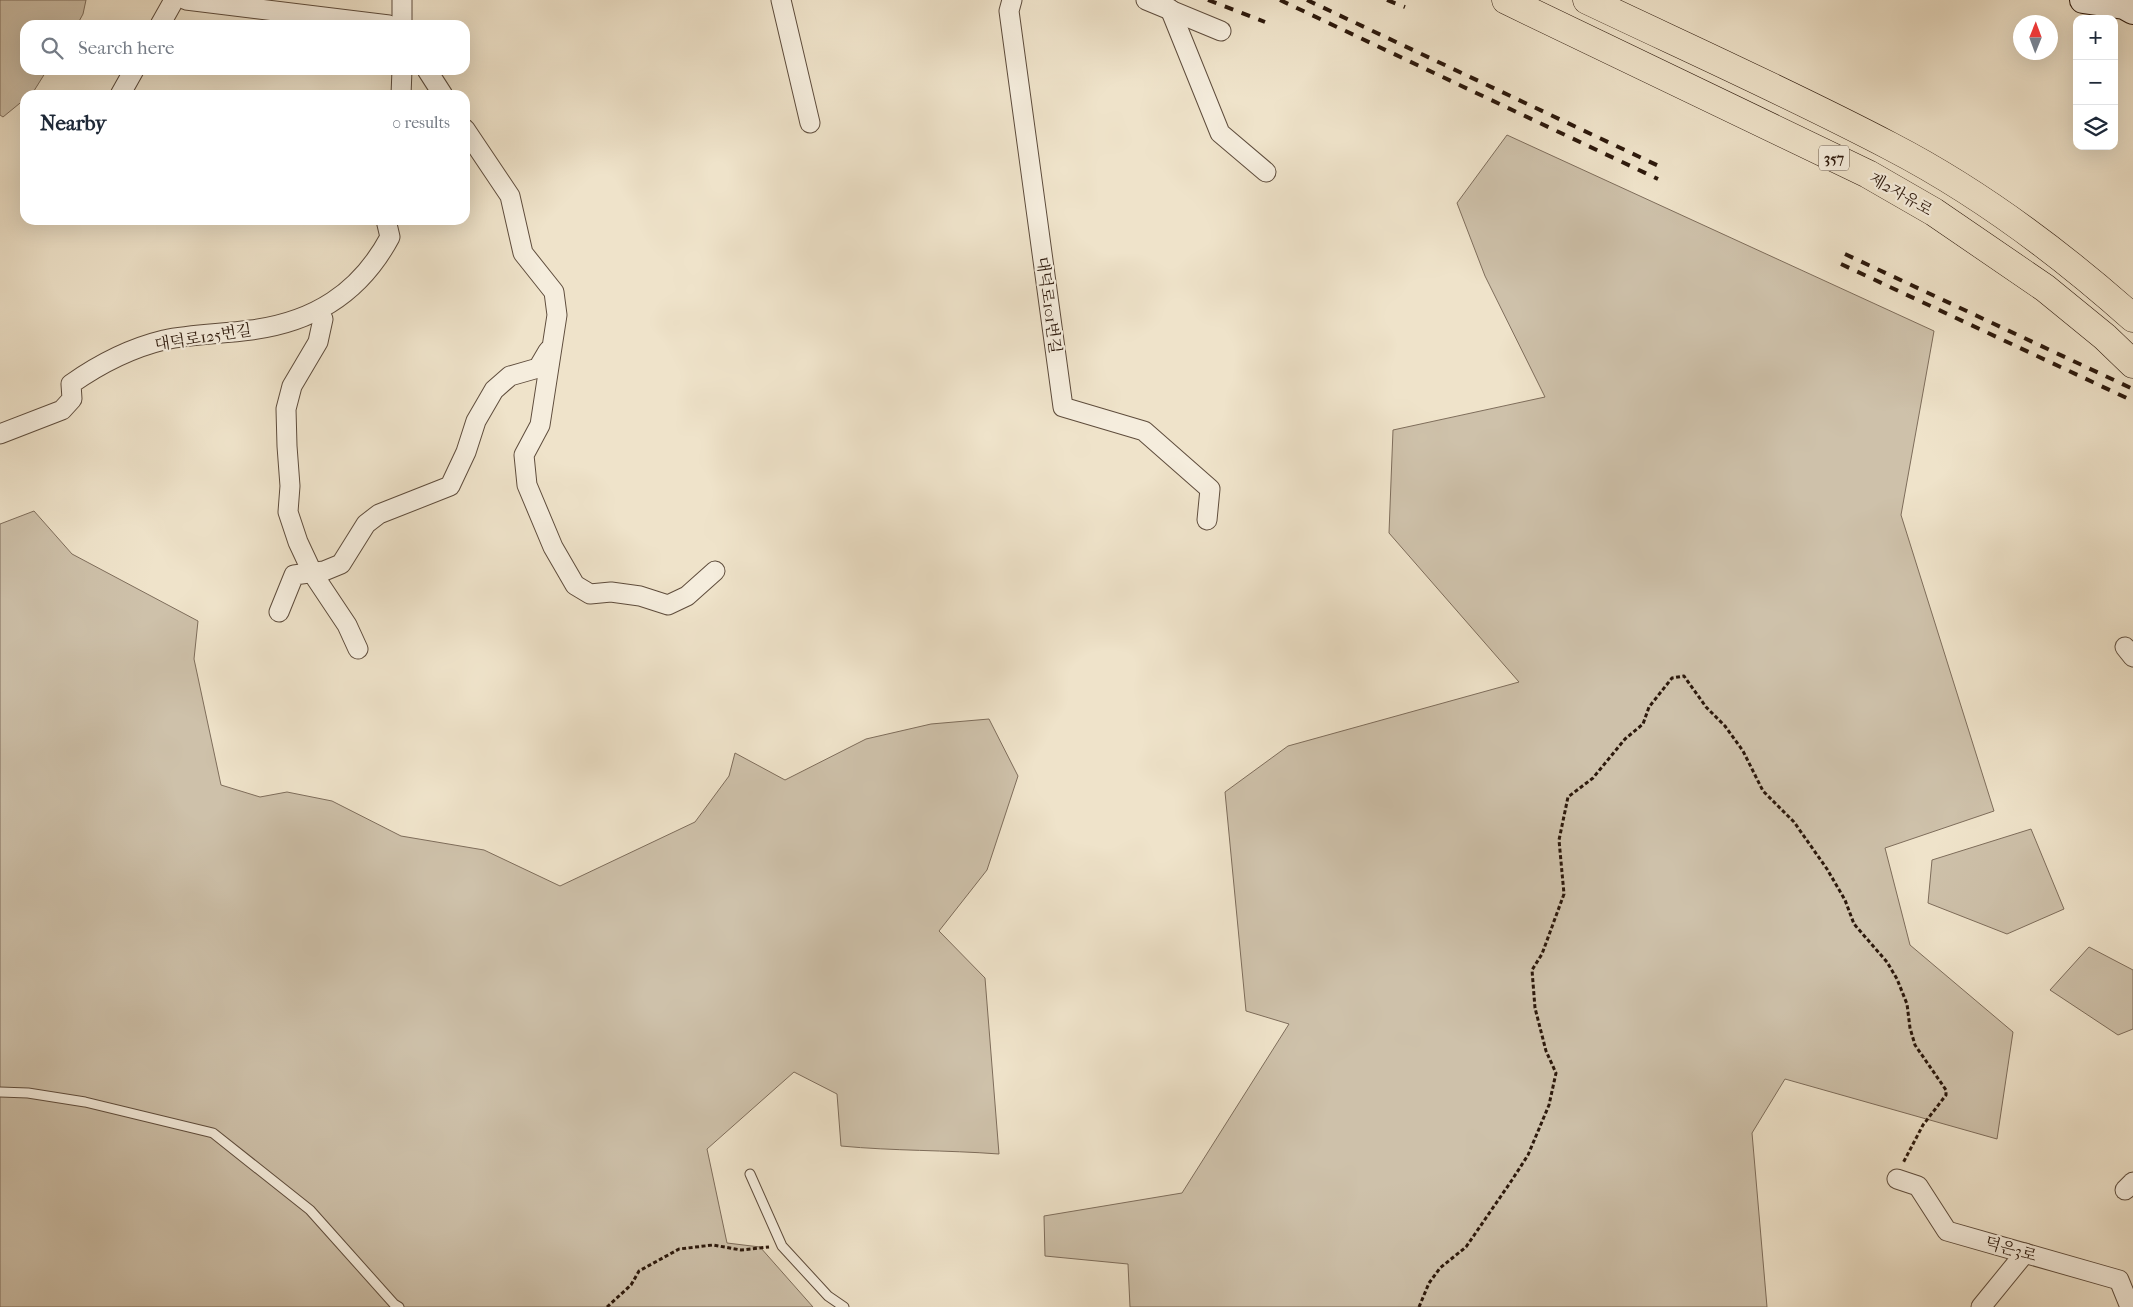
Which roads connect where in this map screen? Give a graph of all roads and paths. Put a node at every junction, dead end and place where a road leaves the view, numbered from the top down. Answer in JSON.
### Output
{"nodes":[{"id":1,"x":174,"y":0,"type":"edge"},
{"id":2,"x":186,"y":0,"type":"edge"},
{"id":3,"x":402,"y":0,"type":"edge"},
{"id":4,"x":781,"y":0,"type":"edge"},
{"id":5,"x":1012,"y":0,"type":"edge"},
{"id":6,"x":1146,"y":0,"type":"edge"},
{"id":7,"x":1506,"y":0,"type":"edge"},
{"id":8,"x":1587,"y":0,"type":"edge"},
{"id":9,"x":2083,"y":0,"type":"edge"},
{"id":10,"x":1170,"y":9,"type":"junction"},
{"id":11,"x":2133,"y":11,"type":"edge"},
{"id":12,"x":163,"y":20,"type":"edge"},
{"id":13,"x":348,"y":20,"type":"edge"},
{"id":14,"x":402,"y":20,"type":"edge"},
{"id":15,"x":1221,"y":31,"type":"dead end"},
{"id":16,"x":131,"y":75,"type":"edge"},
{"id":17,"x":402,"y":75,"type":"edge"},
{"id":18,"x":430,"y":75,"type":"edge"},
{"id":19,"x":123,"y":90,"type":"edge"},
{"id":20,"x":401,"y":90,"type":"edge"},
{"id":21,"x":440,"y":90,"type":"edge"},
{"id":22,"x":810,"y":123,"type":"dead end"},
{"id":23,"x":470,"y":136,"type":"edge"},
{"id":24,"x":1266,"y":172,"type":"dead end"},
{"id":25,"x":387,"y":225,"type":"edge"},
{"id":26,"x":318,"y":311,"type":"junction"},
{"id":27,"x":2133,"y":318,"type":"edge"},
{"id":28,"x":551,"y":346,"type":"junction"},
{"id":29,"x":2133,"y":364,"type":"edge"},
{"id":30,"x":0,"y":434,"type":"edge"},
{"id":31,"x":1206,"y":520,"type":"dead end"},
{"id":32,"x":715,"y":571,"type":"dead end"},
{"id":33,"x":313,"y":574,"type":"junction"},
{"id":34,"x":279,"y":612,"type":"dead end"},
{"id":35,"x":358,"y":650,"type":"dead end"},
{"id":36,"x":0,"y":1092,"type":"edge"},
{"id":37,"x":750,"y":1174,"type":"dead end"},
{"id":38,"x":1897,"y":1179,"type":"joint"},
{"id":39,"x":782,"y":1246,"type":"junction"},
{"id":40,"x":2024,"y":1253,"type":"junction"},
{"id":41,"x":399,"y":1307,"type":"edge"},
{"id":42,"x":607,"y":1307,"type":"edge"},
{"id":43,"x":844,"y":1307,"type":"edge"},
{"id":44,"x":1419,"y":1307,"type":"edge"},
{"id":45,"x":1981,"y":1307,"type":"edge"},
{"id":46,"x":2130,"y":1307,"type":"edge"}],
"edges":[{"from":1,"to":12,"type":"street"},
{"from":2,"to":13,"type":"street"},
{"from":3,"to":14,"type":"street"},
{"from":4,"to":22,"type":"street"},
{"from":5,"to":31,"type":"street","name":"대덕로101번길"},
{"from":6,"to":10,"type":"street"},
{"from":7,"to":29,"type":"highway","name":"제2자유로","number":"357"},
{"from":8,"to":27,"type":"highway","number":"357"},
{"from":9,"to":11,"type":"street"},
{"from":10,"to":15,"type":"street"},
{"from":10,"to":24,"type":"street"},
{"from":16,"to":19,"type":"street"},
{"from":17,"to":20,"type":"street"},
{"from":18,"to":21,"type":"street"},
{"from":23,"to":28,"type":"street"},
{"from":25,"to":26,"type":"street","name":"대덕로125번길"},
{"from":26,"to":30,"type":"street","name":"대덕로125번길"},
{"from":26,"to":33,"type":"street"},
{"from":28,"to":32,"type":"street"},
{"from":28,"to":33,"type":"street"},
{"from":33,"to":34,"type":"street"},
{"from":33,"to":35,"type":"street"},
{"from":36,"to":41,"type":"lane"},
{"from":37,"to":39,"type":"lane"},
{"from":38,"to":40,"type":"street","name":"덕은3로"},
{"from":38,"to":44,"type":"path"},
{"from":39,"to":42,"type":"path"},
{"from":39,"to":43,"type":"lane"},
{"from":40,"to":45,"type":"street"},
{"from":40,"to":46,"type":"street","name":"덕은3로"}]}
